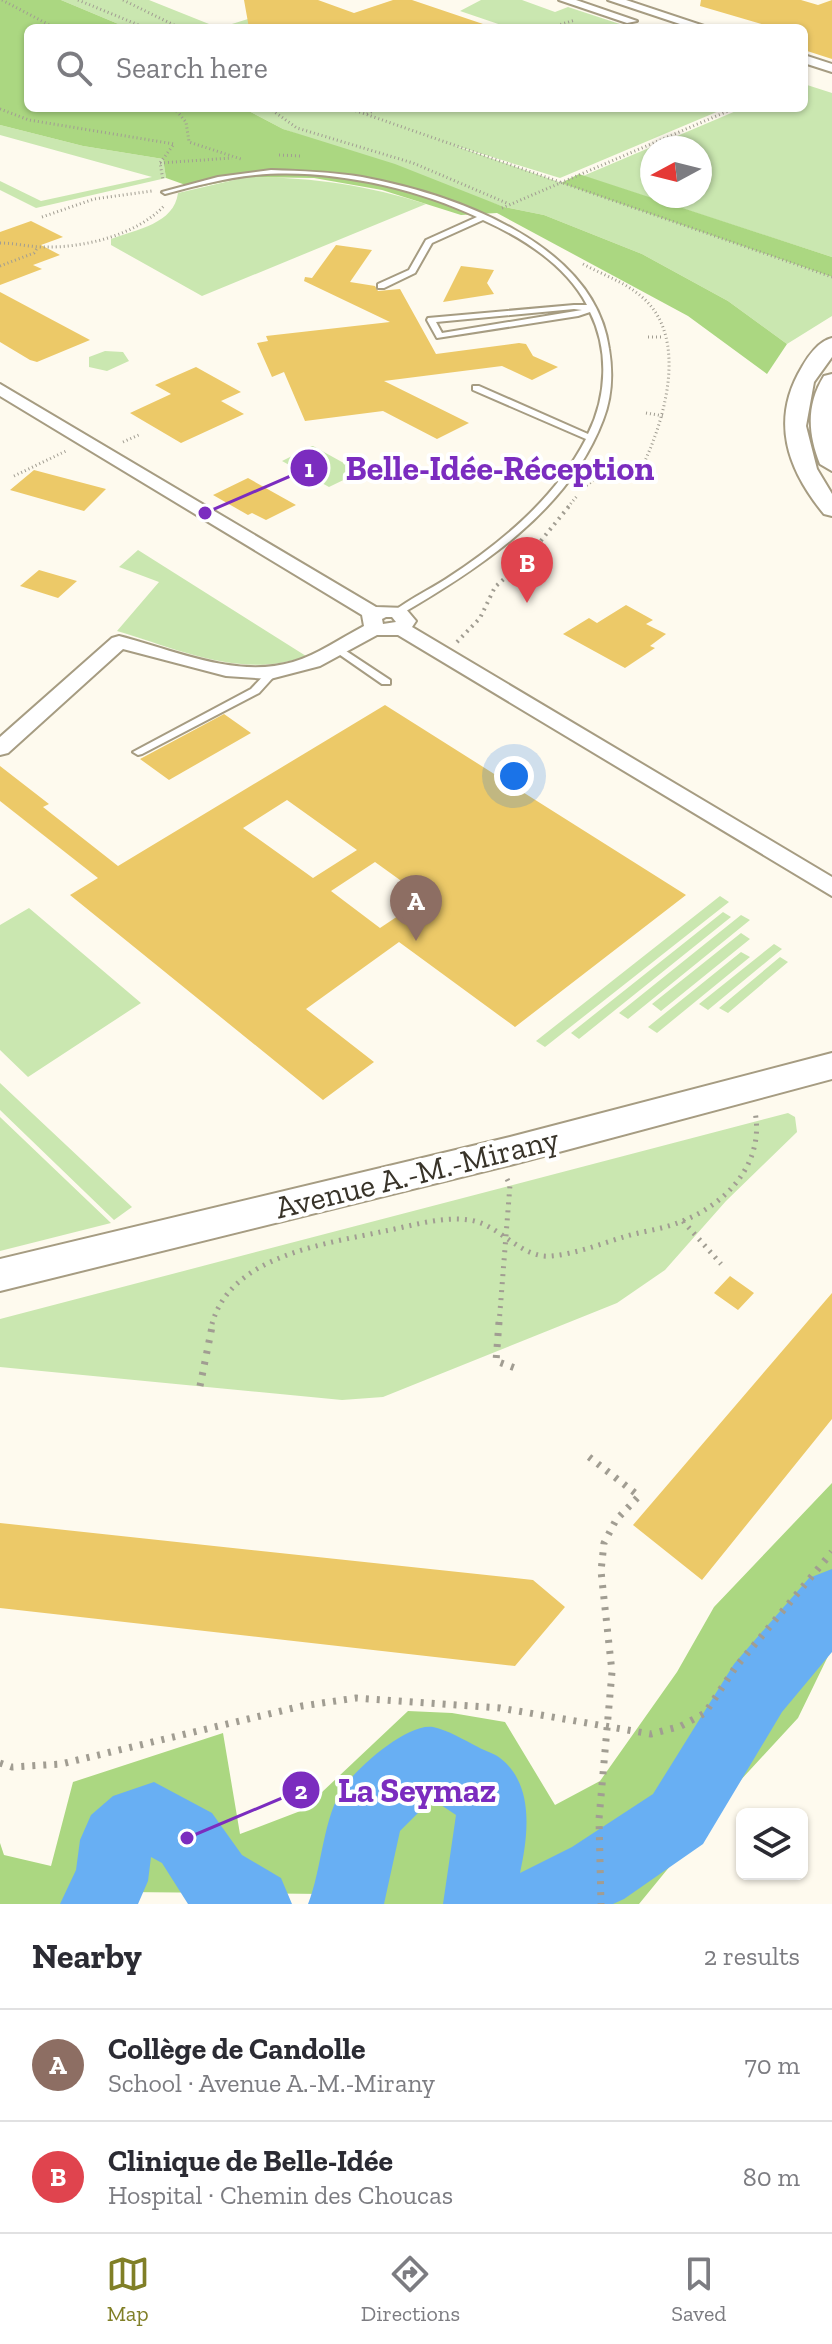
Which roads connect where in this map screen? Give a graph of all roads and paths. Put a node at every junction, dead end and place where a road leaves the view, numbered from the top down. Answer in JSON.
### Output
{"nodes":[{"id":1,"x":2,"y":0,"type":"edge"},
{"id":2,"x":78,"y":0,"type":"edge"},
{"id":3,"x":123,"y":0,"type":"edge"},
{"id":4,"x":614,"y":0,"type":"edge"},
{"id":5,"x":570,"y":1,"type":"edge"},
{"id":6,"x":578,"y":19,"type":"dead end"},
{"id":7,"x":47,"y":24,"type":"edge"},
{"id":8,"x":136,"y":24,"type":"edge"},
{"id":9,"x":172,"y":24,"type":"edge"},
{"id":10,"x":562,"y":24,"type":"edge"},
{"id":11,"x":641,"y":24,"type":"dead end"},
{"id":12,"x":679,"y":24,"type":"edge"},
{"id":13,"x":808,"y":60,"type":"edge"},
{"id":14,"x":832,"y":68,"type":"edge"},
{"id":15,"x":0,"y":109,"type":"edge"},
{"id":16,"x":275,"y":112,"type":"edge"},
{"id":17,"x":358,"y":112,"type":"edge"},
{"id":18,"x":371,"y":112,"type":"edge"},
{"id":19,"x":726,"y":112,"type":"edge"},
{"id":20,"x":366,"y":115,"type":"junction"},
{"id":21,"x":189,"y":142,"type":"dead end"},
{"id":22,"x":174,"y":144,"type":"junction"},
{"id":23,"x":233,"y":158,"type":"dead end"},
{"id":24,"x":160,"y":163,"type":"junction"},
{"id":25,"x":559,"y":183,"type":"junction"},
{"id":26,"x":165,"y":192,"type":"junction"},
{"id":27,"x":42,"y":217,"type":"dead end"},
{"id":28,"x":483,"y":217,"type":"junction"},
{"id":29,"x":0,"y":243,"type":"edge"},
{"id":30,"x":38,"y":247,"type":"junction"},
{"id":31,"x":0,"y":266,"type":"edge"},
{"id":32,"x":832,"y":277,"type":"edge"},
{"id":33,"x":381,"y":286,"type":"dead end"},
{"id":34,"x":593,"y":308,"type":"junction"},
{"id":35,"x":541,"y":314,"type":"junction"},
{"id":36,"x":457,"y":325,"type":"dead end"},
{"id":37,"x":648,"y":337,"type":"dead end"},
{"id":38,"x":663,"y":337,"type":"dead end"},
{"id":39,"x":832,"y":344,"type":"edge"},
{"id":40,"x":832,"y":381,"type":"edge"},
{"id":41,"x":476,"y":388,"type":"dead end"},
{"id":42,"x":0,"y":389,"type":"edge"},
{"id":43,"x":646,"y":413,"type":"dead end"},
{"id":44,"x":664,"y":416,"type":"dead end"},
{"id":45,"x":590,"y":438,"type":"junction"},
{"id":46,"x":71,"y":449,"type":"dead end"},
{"id":47,"x":832,"y":464,"type":"edge"},
{"id":48,"x":14,"y":476,"type":"dead end"},
{"id":49,"x":832,"y":509,"type":"edge"},
{"id":50,"x":399,"y":620,"type":"junction"},
{"id":51,"x":375,"y":621,"type":"junction"},
{"id":52,"x":337,"y":648,"type":"junction"},
{"id":53,"x":273,"y":672,"type":"junction"},
{"id":54,"x":386,"y":682,"type":"dead end"},
{"id":55,"x":0,"y":748,"type":"edge"},
{"id":56,"x":138,"y":752,"type":"dead end"},
{"id":57,"x":832,"y":888,"type":"edge"},
{"id":58,"x":832,"y":1066,"type":"edge"},
{"id":59,"x":755,"y":1110,"type":"dead end"},
{"id":60,"x":503,"y":1174,"type":"dead end"},
{"id":61,"x":683,"y":1221,"type":"junction"},
{"id":62,"x":506,"y":1239,"type":"junction"},
{"id":63,"x":721,"y":1264,"type":"dead end"},
{"id":64,"x":0,"y":1275,"type":"edge"},
{"id":65,"x":515,"y":1368,"type":"dead end"},
{"id":66,"x":200,"y":1386,"type":"dead end"},
{"id":67,"x":589,"y":1457,"type":"dead end"},
{"id":68,"x":832,"y":1552,"type":"edge"},
{"id":69,"x":604,"y":1729,"type":"junction"},
{"id":70,"x":0,"y":1763,"type":"edge"},
{"id":71,"x":601,"y":1904,"type":"edge"}],
"edges":[{"from":1,"to":7,"type":"path"},
{"from":2,"to":8,"type":"path"},
{"from":3,"to":9,"type":"path"},
{"from":4,"to":12,"type":"street"},
{"from":5,"to":11,"type":"street"},
{"from":6,"to":10,"type":"path"},
{"from":13,"to":14,"type":"street"},
{"from":15,"to":22,"type":"path"},
{"from":16,"to":25,"type":"path"},
{"from":17,"to":20,"type":"path"},
{"from":18,"to":20,"type":"path"},
{"from":19,"to":25,"type":"path"},
{"from":20,"to":25,"type":"path"},
{"from":21,"to":22,"type":"path"},
{"from":22,"to":24,"type":"path"},
{"from":23,"to":24,"type":"path"},
{"from":24,"to":26,"type":"path"},
{"from":25,"to":32,"type":"path"},
{"from":26,"to":27,"type":"path"},
{"from":26,"to":28,"type":"lane"},
{"from":26,"to":30,"type":"path"},
{"from":28,"to":33,"type":"lane"},
{"from":28,"to":34,"type":"lane"},
{"from":29,"to":30,"type":"path"},
{"from":30,"to":31,"type":"path"},
{"from":34,"to":35,"type":"lane"},
{"from":34,"to":45,"type":"lane"},
{"from":35,"to":35,"type":"lane"},
{"from":35,"to":36,"type":"lane"},
{"from":37,"to":38,"type":"path"},
{"from":39,"to":49,"type":"street"},
{"from":40,"to":47,"type":"street"},
{"from":41,"to":45,"type":"lane"},
{"from":42,"to":51,"type":"street"},
{"from":43,"to":44,"type":"path"},
{"from":45,"to":50,"type":"lane"},
{"from":46,"to":48,"type":"path"},
{"from":50,"to":51,"type":"street"},
{"from":50,"to":57,"type":"street"},
{"from":51,"to":52,"type":"street"},
{"from":52,"to":53,"type":"street"},
{"from":52,"to":54,"type":"lane"},
{"from":53,"to":55,"type":"street"},
{"from":53,"to":56,"type":"lane"},
{"from":58,"to":64,"type":"street","name":"Avenue A.-M.-Mirany"},
{"from":59,"to":61,"type":"path"},
{"from":60,"to":62,"type":"path"},
{"from":61,"to":62,"type":"path"},
{"from":61,"to":63,"type":"path"},
{"from":62,"to":65,"type":"path"},
{"from":62,"to":66,"type":"path"},
{"from":67,"to":69,"type":"path"},
{"from":68,"to":69,"type":"path"},
{"from":69,"to":70,"type":"path"},
{"from":69,"to":71,"type":"path"}]}
